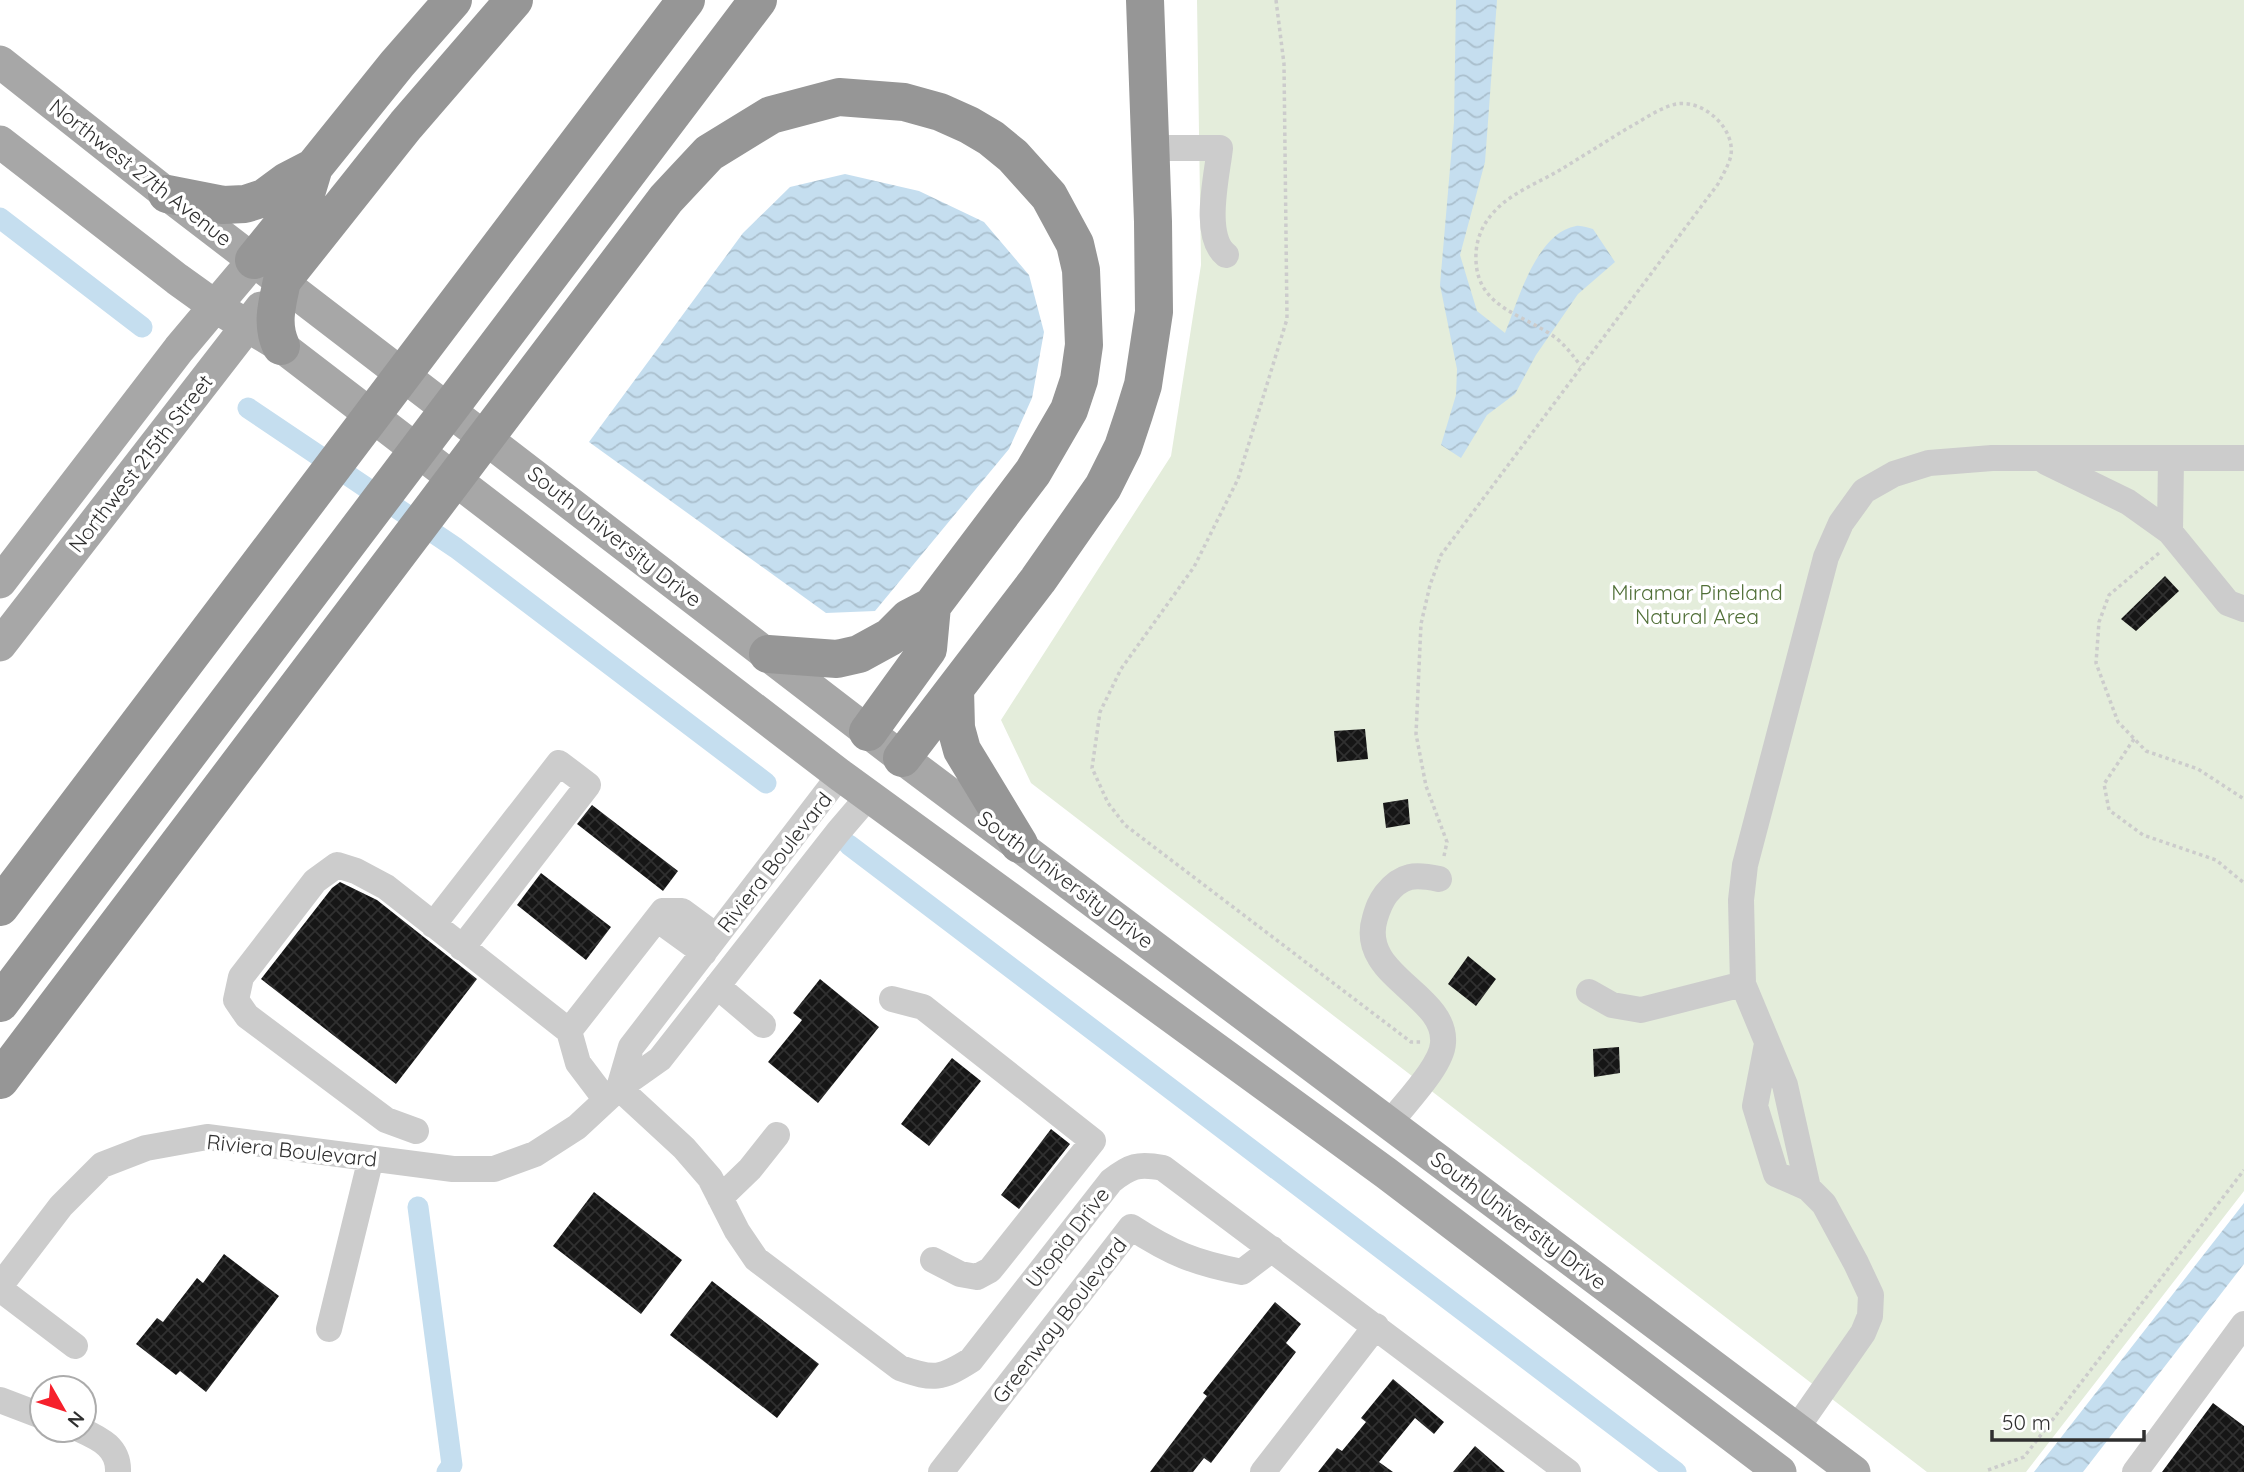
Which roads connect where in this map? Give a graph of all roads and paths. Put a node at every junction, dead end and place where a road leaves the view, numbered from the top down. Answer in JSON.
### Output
{"nodes":[{"id":1,"x":453,"y":0,"type":"edge"},
{"id":2,"x":514,"y":0,"type":"edge"},
{"id":3,"x":686,"y":0,"type":"edge"},
{"id":4,"x":758,"y":0,"type":"edge"},
{"id":5,"x":1145,"y":0,"type":"edge"},
{"id":6,"x":1276,"y":0,"type":"edge"},
{"id":7,"x":0,"y":62,"type":"edge"},
{"id":8,"x":0,"y":142,"type":"edge"},
{"id":9,"x":1150,"y":148,"type":"junction"},
{"id":10,"x":314,"y":167,"type":"junction"},
{"id":11,"x":167,"y":194,"type":"junction"},
{"id":12,"x":1226,"y":255,"type":"dead end"},
{"id":13,"x":268,"y":271,"type":"junction"},
{"id":14,"x":216,"y":307,"type":"junction"},
{"id":15,"x":247,"y":325,"type":"junction"},
{"id":16,"x":281,"y":346,"type":"junction"},
{"id":17,"x":1581,"y":366,"type":"junction"},
{"id":18,"x":2038,"y":458,"type":"junction"},
{"id":19,"x":2172,"y":458,"type":"junction"},
{"id":20,"x":2244,"y":458,"type":"edge"},
{"id":21,"x":2173,"y":535,"type":"junction"},
{"id":22,"x":0,"y":582,"type":"edge"},
{"id":23,"x":932,"y":606,"type":"junction"},
{"id":24,"x":2244,"y":609,"type":"edge"},
{"id":25,"x":0,"y":645,"type":"edge"},
{"id":26,"x":768,"y":654,"type":"junction"},
{"id":27,"x":955,"y":689,"type":"junction"},
{"id":28,"x":868,"y":732,"type":"junction"},
{"id":29,"x":2134,"y":738,"type":"junction"},
{"id":30,"x":902,"y":758,"type":"junction"},
{"id":31,"x":840,"y":775,"type":"junction"},
{"id":32,"x":868,"y":797,"type":"junction"},
{"id":33,"x":2244,"y":799,"type":"edge"},
{"id":34,"x":1019,"y":844,"type":"junction"},
{"id":35,"x":1439,"y":878,"type":"joint"},
{"id":36,"x":2244,"y":883,"type":"edge"},
{"id":37,"x":0,"y":907,"type":"edge"},
{"id":38,"x":433,"y":925,"type":"junction"},
{"id":39,"x":710,"y":944,"type":"junction"},
{"id":40,"x":463,"y":948,"type":"junction"},
{"id":41,"x":1743,"y":985,"type":"junction"},
{"id":42,"x":717,"y":986,"type":"junction"},
{"id":43,"x":1589,"y":992,"type":"dead end"},
{"id":44,"x":892,"y":999,"type":"dead end"},
{"id":45,"x":0,"y":1003,"type":"edge"},
{"id":46,"x":763,"y":1025,"type":"dead end"},
{"id":47,"x":569,"y":1031,"type":"junction"},
{"id":48,"x":1444,"y":1043,"type":"junction"},
{"id":49,"x":0,"y":1080,"type":"edge"},
{"id":50,"x":613,"y":1094,"type":"junction"},
{"id":51,"x":1390,"y":1123,"type":"junction"},
{"id":52,"x":416,"y":1131,"type":"dead end"},
{"id":53,"x":777,"y":1135,"type":"dead end"},
{"id":54,"x":371,"y":1158,"type":"junction"},
{"id":55,"x":2244,"y":1170,"type":"edge"},
{"id":56,"x":720,"y":1198,"type":"junction"},
{"id":57,"x":1272,"y":1249,"type":"junction"},
{"id":58,"x":933,"y":1260,"type":"dead end"},
{"id":59,"x":0,"y":1288,"type":"edge"},
{"id":60,"x":2244,"y":1324,"type":"edge"},
{"id":61,"x":1376,"y":1326,"type":"junction"},
{"id":62,"x":329,"y":1329,"type":"dead end"},
{"id":63,"x":75,"y":1346,"type":"dead end"},
{"id":64,"x":0,"y":1401,"type":"edge"},
{"id":65,"x":28,"y":1411,"type":"edge"},
{"id":66,"x":1796,"y":1429,"type":"junction"},
{"id":67,"x":98,"y":1440,"type":"edge"},
{"id":68,"x":1561,"y":1470,"type":"edge"},
{"id":69,"x":1988,"y":1471,"type":"edge"},
{"id":70,"x":118,"y":1472,"type":"edge"},
{"id":71,"x":941,"y":1472,"type":"edge"},
{"id":72,"x":1263,"y":1472,"type":"edge"},
{"id":73,"x":1780,"y":1472,"type":"edge"},
{"id":74,"x":1854,"y":1472,"type":"edge"},
{"id":75,"x":2134,"y":1472,"type":"edge"}],
"edges":[{"from":1,"to":10,"type":"highway"},
{"from":2,"to":13,"type":"highway"},
{"from":3,"to":37,"type":"highway"},
{"from":4,"to":45,"type":"highway"},
{"from":5,"to":9,"type":"highway"},
{"from":6,"to":48,"type":"path"},
{"from":7,"to":11,"type":"main road","name":"Northwest 27th Avenue"},
{"from":8,"to":14,"type":"main road"},
{"from":9,"to":12,"type":"street"},
{"from":9,"to":27,"type":"highway"},
{"from":10,"to":11,"type":"highway"},
{"from":10,"to":13,"type":"highway"},
{"from":11,"to":13,"type":"main road","name":"Northwest 27th Avenue"},
{"from":13,"to":14,"type":"main road","name":"Northwest 215th Street"},
{"from":13,"to":15,"type":"main road","name":"Northwest 215th Street"},
{"from":13,"to":16,"type":"highway"},
{"from":13,"to":26,"type":"main road","name":"South University Drive"},
{"from":14,"to":15,"type":"main road"},
{"from":14,"to":22,"type":"main road","name":"Northwest 215th Street"},
{"from":15,"to":16,"type":"main road","name":"South University Drive"},
{"from":15,"to":25,"type":"main road","name":"Northwest 215th Street"},
{"from":16,"to":31,"type":"main road","name":"South University Drive"},
{"from":17,"to":17,"type":"path"},
{"from":17,"to":35,"type":"path"},
{"from":18,"to":19,"type":"street"},
{"from":18,"to":21,"type":"street"},
{"from":18,"to":41,"type":"street"},
{"from":19,"to":20,"type":"street"},
{"from":19,"to":21,"type":"street"},
{"from":21,"to":24,"type":"street"},
{"from":21,"to":29,"type":"path"},
{"from":23,"to":26,"type":"highway"},
{"from":23,"to":28,"type":"highway"},
{"from":23,"to":49,"type":"highway"},
{"from":26,"to":28,"type":"main road","name":"South University Drive"},
{"from":27,"to":30,"type":"highway"},
{"from":27,"to":34,"type":"highway"},
{"from":28,"to":30,"type":"main road","name":"South University Drive"},
{"from":28,"to":31,"type":"main road"},
{"from":29,"to":33,"type":"path"},
{"from":29,"to":36,"type":"path"},
{"from":30,"to":32,"type":"main road"},
{"from":30,"to":34,"type":"main road","name":"South University Drive"},
{"from":31,"to":32,"type":"main road","name":"South University Drive"},
{"from":31,"to":39,"type":"street","name":"Riviera Boulevard"},
{"from":32,"to":42,"type":"street","name":"Riviera Boulevard"},
{"from":32,"to":73,"type":"main road","name":"South University Drive"},
{"from":34,"to":51,"type":"main road","name":"South University Drive"},
{"from":35,"to":48,"type":"street"},
{"from":38,"to":40,"type":"street"},
{"from":38,"to":40,"type":"street"},
{"from":38,"to":52,"type":"street"},
{"from":39,"to":47,"type":"street"},
{"from":39,"to":50,"type":"street","name":"Riviera Boulevard"},
{"from":40,"to":47,"type":"street"},
{"from":41,"to":43,"type":"street"},
{"from":41,"to":66,"type":"street"},
{"from":42,"to":46,"type":"street"},
{"from":42,"to":50,"type":"street","name":"Riviera Boulevard"},
{"from":44,"to":58,"type":"street"},
{"from":47,"to":50,"type":"street","name":"Utopia Drive"},
{"from":48,"to":51,"type":"street"},
{"from":50,"to":54,"type":"street","name":"Riviera Boulevard"},
{"from":50,"to":56,"type":"street","name":"Utopia Drive"},
{"from":51,"to":66,"type":"main road","name":"South University Drive"},
{"from":53,"to":56,"type":"street"},
{"from":54,"to":59,"type":"street","name":"Riviera Boulevard"},
{"from":54,"to":62,"type":"street"},
{"from":55,"to":69,"type":"path"},
{"from":56,"to":57,"type":"street","name":"Utopia Drive"},
{"from":57,"to":61,"type":"street","name":"Utopia Drive"},
{"from":57,"to":71,"type":"street","name":"Greenway Boulevard"},
{"from":59,"to":63,"type":"street"},
{"from":60,"to":75,"type":"street"},
{"from":61,"to":68,"type":"street","name":"Utopia Drive"},
{"from":61,"to":72,"type":"street"},
{"from":64,"to":65,"type":"street"},
{"from":66,"to":74,"type":"main road","name":"South University Drive"},
{"from":67,"to":70,"type":"street"}]}
